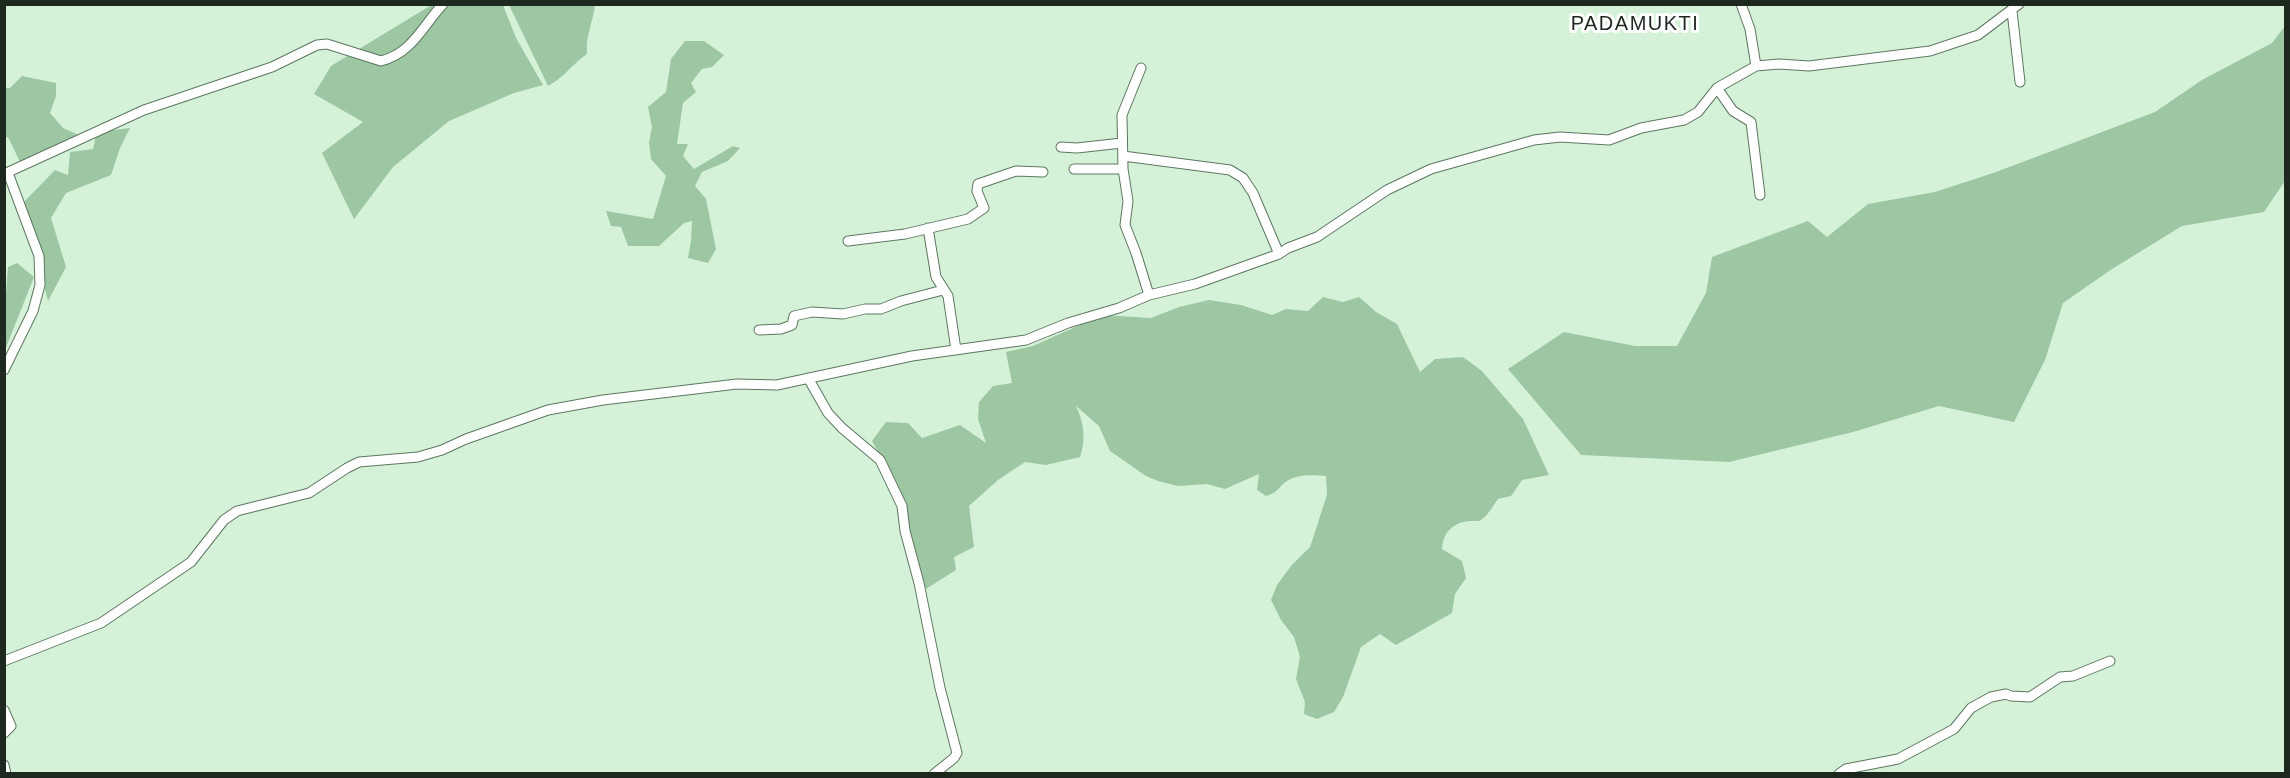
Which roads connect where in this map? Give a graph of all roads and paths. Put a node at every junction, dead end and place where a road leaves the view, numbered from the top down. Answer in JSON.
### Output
{"nodes":[{"id":1,"x":443,"y":4,"type":"edge"},
{"id":2,"x":1741,"y":4,"type":"edge"},
{"id":3,"x":2016,"y":8,"type":"edge"},
{"id":4,"x":1756,"y":66,"type":"junction"},
{"id":5,"x":1141,"y":68,"type":"dead end"},
{"id":6,"x":2020,"y":82,"type":"dead end"},
{"id":7,"x":1718,"y":88,"type":"junction"},
{"id":8,"x":1122,"y":143,"type":"junction"},
{"id":9,"x":1061,"y":147,"type":"dead end"},
{"id":10,"x":1123,"y":156,"type":"junction"},
{"id":11,"x":1074,"y":169,"type":"dead end"},
{"id":12,"x":1123,"y":169,"type":"junction"},
{"id":13,"x":1042,"y":172,"type":"dead end"},
{"id":14,"x":6,"y":174,"type":"edge"},
{"id":15,"x":1760,"y":195,"type":"dead end"},
{"id":16,"x":928,"y":228,"type":"junction"},
{"id":17,"x":848,"y":241,"type":"dead end"},
{"id":18,"x":1279,"y":254,"type":"junction"},
{"id":19,"x":944,"y":290,"type":"junction"},
{"id":20,"x":1149,"y":295,"type":"junction"},
{"id":21,"x":759,"y":330,"type":"dead end"},
{"id":22,"x":956,"y":350,"type":"junction"},
{"id":23,"x":4,"y":370,"type":"edge"},
{"id":24,"x":808,"y":378,"type":"junction"},
{"id":25,"x":4,"y":661,"type":"edge"},
{"id":26,"x":2110,"y":661,"type":"dead end"},
{"id":27,"x":4,"y":710,"type":"edge"},
{"id":28,"x":4,"y":733,"type":"edge"},
{"id":29,"x":4,"y":765,"type":"edge"},
{"id":30,"x":6,"y":774,"type":"edge"},
{"id":31,"x":933,"y":774,"type":"edge"},
{"id":32,"x":1839,"y":774,"type":"edge"}],
"edges":[{"from":1,"to":14,"type":"street"},
{"from":2,"to":4,"type":"street"},
{"from":3,"to":4,"type":"street"},
{"from":3,"to":6,"type":"street"},
{"from":4,"to":7,"type":"street"},
{"from":5,"to":8,"type":"street"},
{"from":7,"to":15,"type":"street"},
{"from":7,"to":18,"type":"street"},
{"from":8,"to":9,"type":"street"},
{"from":8,"to":10,"type":"street"},
{"from":10,"to":12,"type":"street"},
{"from":10,"to":18,"type":"street"},
{"from":11,"to":12,"type":"street"},
{"from":12,"to":20,"type":"street"},
{"from":13,"to":16,"type":"street"},
{"from":14,"to":23,"type":"street"},
{"from":16,"to":17,"type":"street"},
{"from":16,"to":19,"type":"street"},
{"from":18,"to":20,"type":"street"},
{"from":19,"to":21,"type":"street"},
{"from":19,"to":22,"type":"street"},
{"from":20,"to":22,"type":"street"},
{"from":22,"to":24,"type":"street"},
{"from":24,"to":25,"type":"street"},
{"from":24,"to":31,"type":"street"},
{"from":26,"to":32,"type":"street"},
{"from":27,"to":28,"type":"street"},
{"from":29,"to":30,"type":"street"}]}
